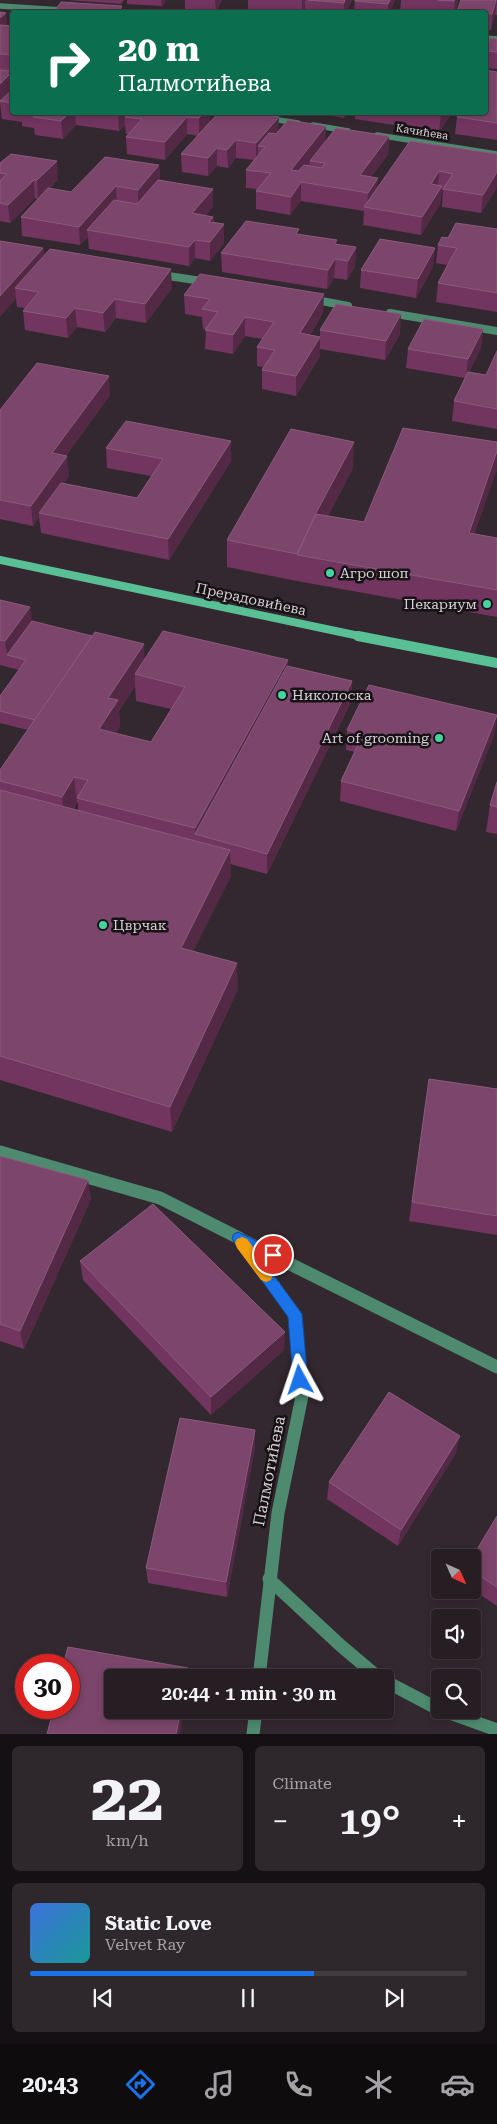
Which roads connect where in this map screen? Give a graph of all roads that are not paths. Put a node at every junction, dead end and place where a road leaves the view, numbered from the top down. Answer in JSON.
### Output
{"nodes":[{"id":1,"x":0,"y":6,"type":"edge"},
{"id":2,"x":63,"y":10,"type":"edge"},
{"id":3,"x":254,"y":117,"type":"edge"},
{"id":4,"x":358,"y":132,"type":"edge"},
{"id":5,"x":368,"y":134,"type":"edge"},
{"id":6,"x":497,"y":154,"type":"edge"},
{"id":7,"x":146,"y":272,"type":"edge"},
{"id":8,"x":214,"y":283,"type":"edge"},
{"id":9,"x":301,"y":298,"type":"edge"},
{"id":10,"x":360,"y":308,"type":"edge"},
{"id":11,"x":379,"y":311,"type":"edge"},
{"id":12,"x":497,"y":331,"type":"edge"},
{"id":13,"x":0,"y":560,"type":"edge"},
{"id":14,"x":497,"y":663,"type":"edge"},
{"id":15,"x":0,"y":1152,"type":"edge"},
{"id":16,"x":238,"y":1238,"type":"junction"},
{"id":17,"x":497,"y":1367,"type":"edge"},
{"id":18,"x":269,"y":1579,"type":"junction"},
{"id":19,"x":260,"y":1669,"type":"edge"},
{"id":20,"x":368,"y":1669,"type":"edge"},
{"id":21,"x":394,"y":1686,"type":"edge"},
{"id":22,"x":431,"y":1705,"type":"edge"},
{"id":23,"x":255,"y":1719,"type":"edge"},
{"id":24,"x":466,"y":1719,"type":"edge"},
{"id":25,"x":497,"y":1730,"type":"edge"},
{"id":26,"x":253,"y":1734,"type":"edge"}],
"edges":[{"from":1,"to":2,"type":"street"},
{"from":3,"to":4,"type":"street"},
{"from":5,"to":6,"type":"street","name":"Качићева"},
{"from":7,"to":8,"type":"street"},
{"from":9,"to":10,"type":"street"},
{"from":11,"to":12,"type":"street"},
{"from":13,"to":14,"type":"main road","name":"Прерадовићева"},
{"from":15,"to":16,"type":"street","name":"Палмотићева"},
{"from":16,"to":17,"type":"street","name":"Палмотићева"},
{"from":16,"to":18,"type":"street","name":"Палмотићева"},
{"from":18,"to":19,"type":"street","name":"Палмотићева"},
{"from":18,"to":20,"type":"street"},
{"from":21,"to":22,"type":"street"},
{"from":23,"to":26,"type":"street"},
{"from":24,"to":25,"type":"street"}]}
